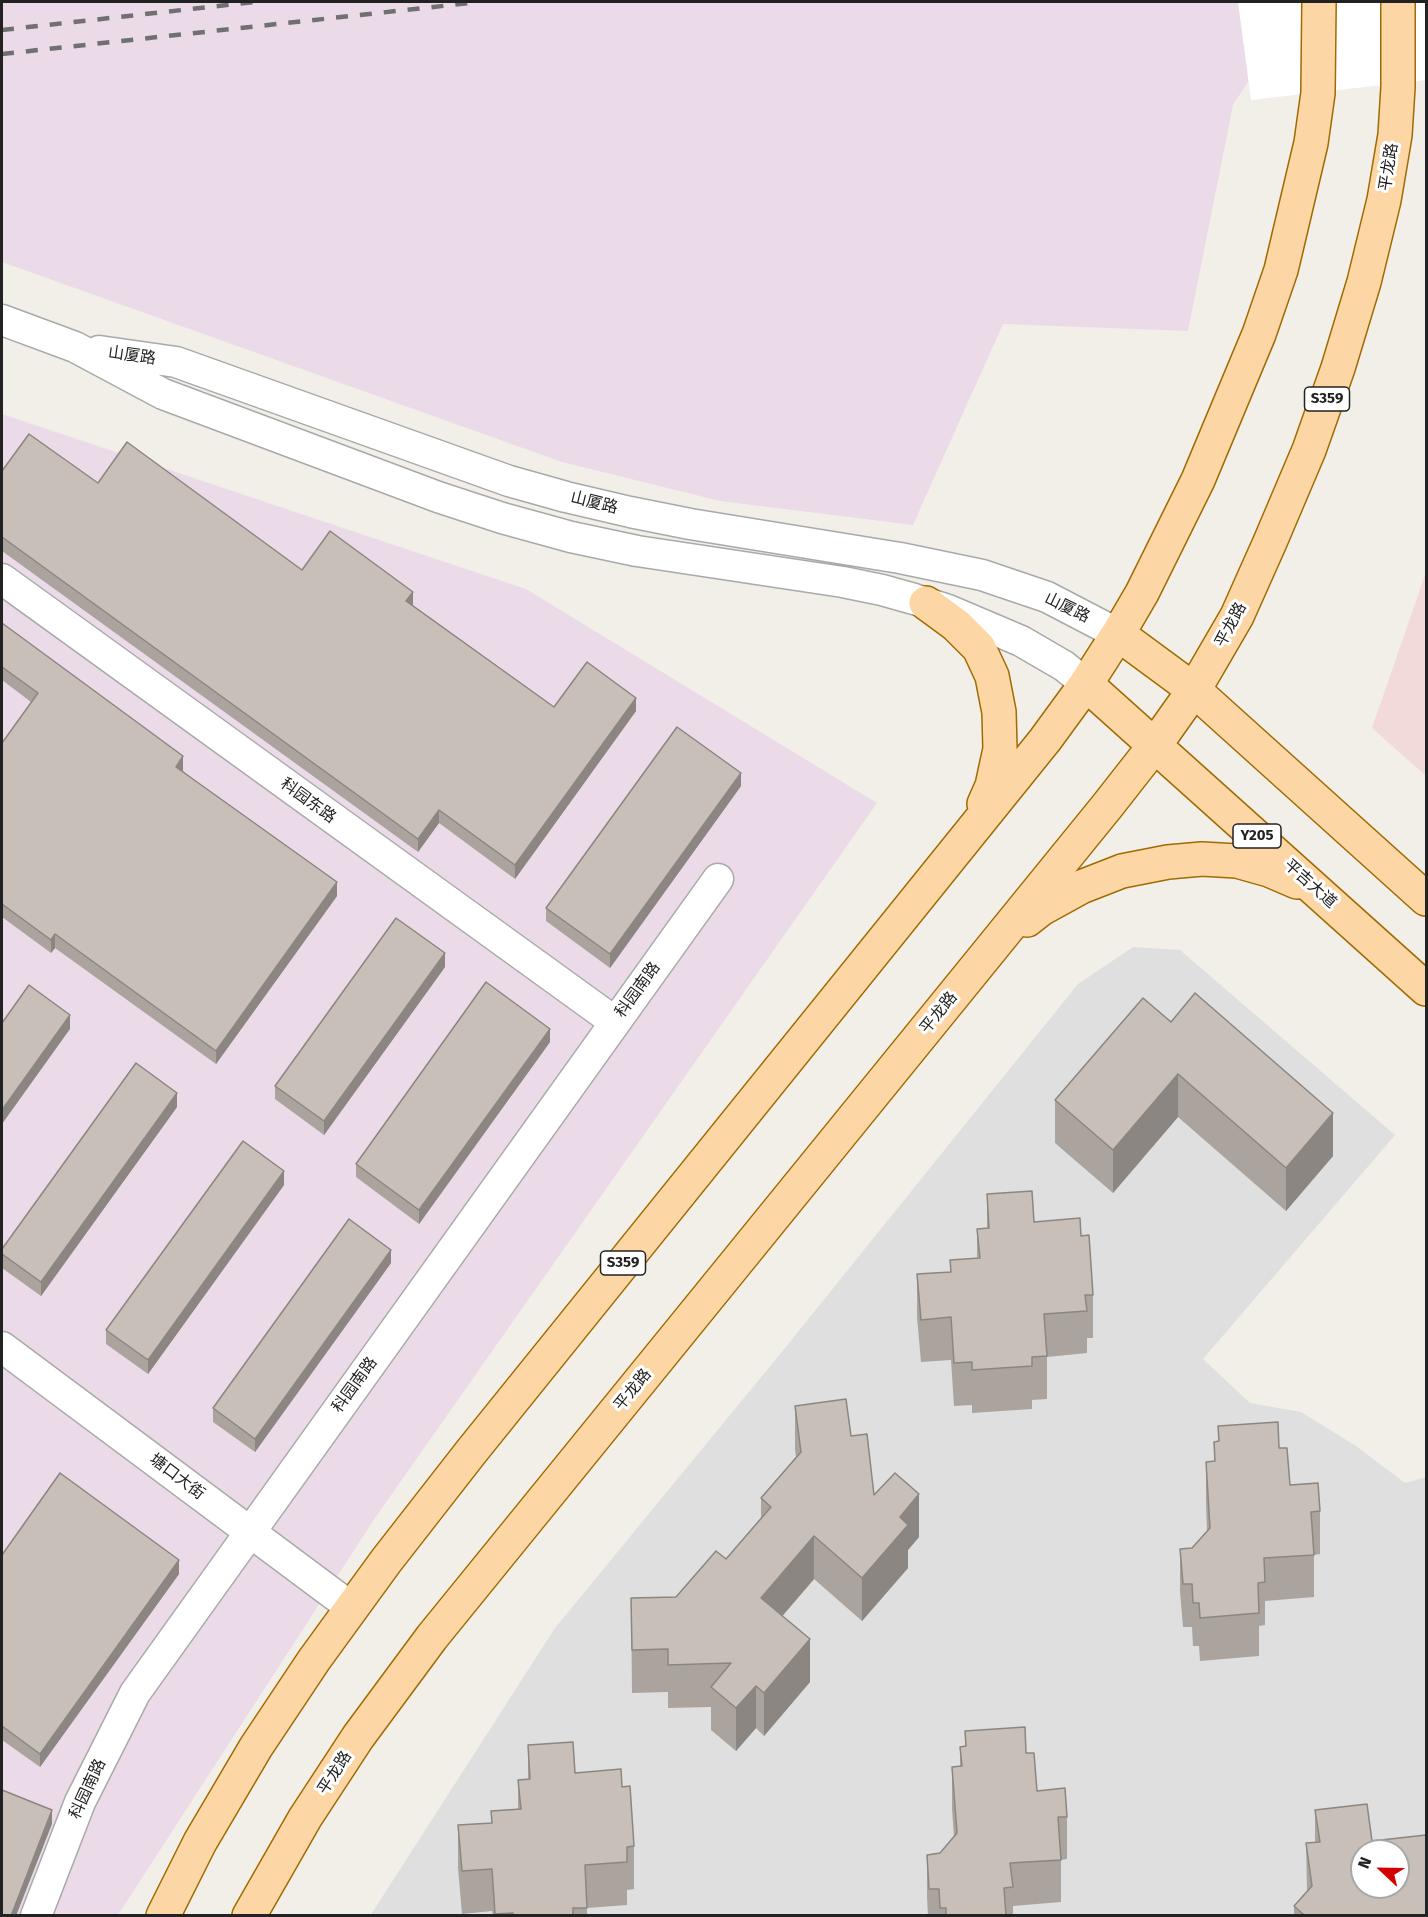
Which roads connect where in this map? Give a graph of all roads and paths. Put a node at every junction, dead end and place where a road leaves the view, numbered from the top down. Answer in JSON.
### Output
{"nodes":[{"id":1,"x":1319,"y":2,"type":"edge"},
{"id":2,"x":1398,"y":2,"type":"edge"},
{"id":3,"x":2,"y":320,"type":"edge"},
{"id":4,"x":75,"y":347,"type":"junction"},
{"id":5,"x":2,"y":579,"type":"edge"},
{"id":6,"x":926,"y":603,"type":"junction"},
{"id":7,"x":1118,"y":634,"type":"junction"},
{"id":8,"x":1086,"y":684,"type":"junction"},
{"id":9,"x":1194,"y":690,"type":"junction"},
{"id":10,"x":1155,"y":745,"type":"junction"},
{"id":11,"x":973,"y":830,"type":"junction"},
{"id":12,"x":718,"y":879,"type":"dead end"},
{"id":13,"x":1426,"y":899,"type":"edge"},
{"id":14,"x":1327,"y":900,"type":"junction"},
{"id":15,"x":996,"y":943,"type":"junction"},
{"id":16,"x":1426,"y":989,"type":"edge"},
{"id":17,"x":615,"y":1022,"type":"junction"},
{"id":18,"x":2,"y":1347,"type":"edge"},
{"id":19,"x":250,"y":1532,"type":"junction"},
{"id":20,"x":352,"y":1608,"type":"junction"},
{"id":21,"x":36,"y":1916,"type":"edge"},
{"id":22,"x":163,"y":1916,"type":"edge"},
{"id":23,"x":249,"y":1916,"type":"edge"}],
"edges":[{"from":1,"to":7,"type":"main road","number":"S359"},
{"from":2,"to":9,"type":"main road","name":"平龙路","number":"S359"},
{"from":3,"to":4,"type":"street","name":"山厦路"},
{"from":4,"to":6,"type":"street","name":"山厦路"},
{"from":4,"to":7,"type":"street","name":"山厦路"},
{"from":5,"to":17,"type":"street","name":"科园东路"},
{"from":6,"to":8,"type":"street","name":"山厦路"},
{"from":6,"to":11,"type":"main road"},
{"from":7,"to":8,"type":"main road","number":"S359"},
{"from":7,"to":9,"type":"main road"},
{"from":8,"to":10,"type":"main road","name":"平吉大道","number":"Y205"},
{"from":8,"to":11,"type":"main road","number":"S359"},
{"from":9,"to":10,"type":"main road","name":"平龙路","number":"S359"},
{"from":9,"to":13,"type":"main road"},
{"from":10,"to":14,"type":"main road","name":"平吉大道","number":"Y205"},
{"from":10,"to":15,"type":"main road","name":"平龙路","number":"S359"},
{"from":11,"to":20,"type":"main road","number":"S359"},
{"from":12,"to":17,"type":"street","name":"科园南路"},
{"from":14,"to":15,"type":"main road"},
{"from":14,"to":16,"type":"main road","name":"平吉大道","number":"Y205"},
{"from":15,"to":23,"type":"main road","name":"平龙路","number":"S359"},
{"from":17,"to":19,"type":"street","name":"科园南路"},
{"from":18,"to":19,"type":"street","name":"塘口大街"},
{"from":19,"to":20,"type":"street","name":"塘口大街"},
{"from":19,"to":21,"type":"street","name":"科园南路"},
{"from":20,"to":22,"type":"main road","number":"S359"}]}
